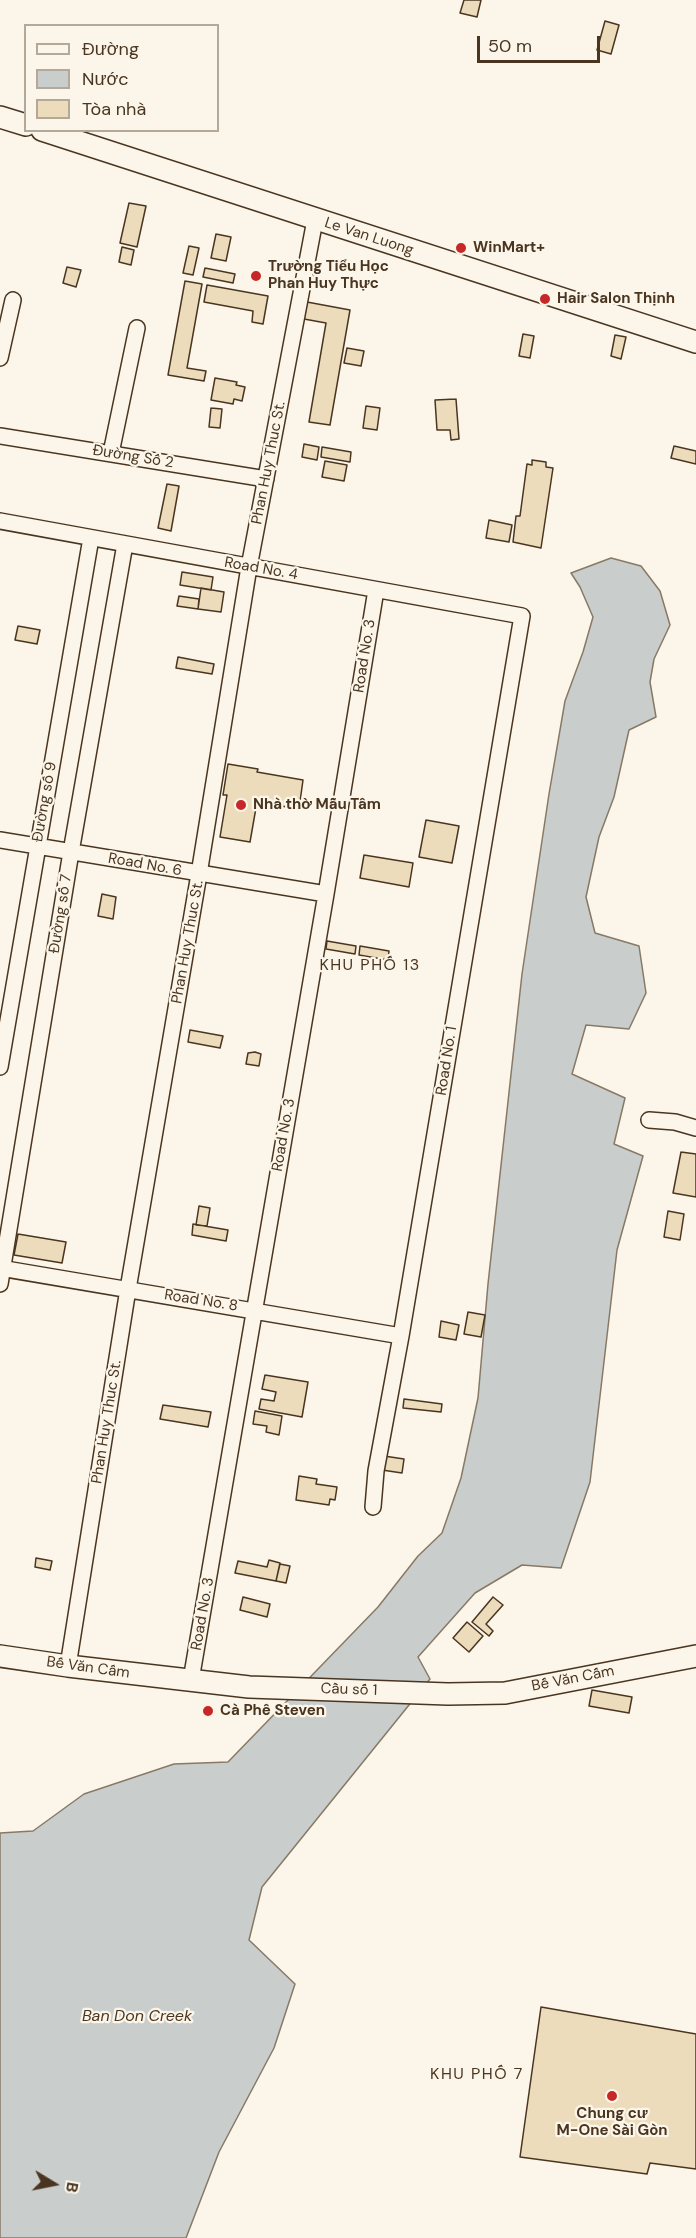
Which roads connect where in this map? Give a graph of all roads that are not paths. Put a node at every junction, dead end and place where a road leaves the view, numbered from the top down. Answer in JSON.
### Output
{"nodes":[{"id":1,"x":0,"y":117,"type":"edge"},
{"id":2,"x":24,"y":124,"type":"edge"},
{"id":3,"x":48,"y":132,"type":"edge"},
{"id":4,"x":315,"y":220,"type":"junction"},
{"id":5,"x":13,"y":300,"type":"dead end"},
{"id":6,"x":137,"y":328,"type":"dead end"},
{"id":7,"x":696,"y":342,"type":"edge"},
{"id":8,"x":0,"y":358,"type":"edge"},
{"id":9,"x":0,"y":436,"type":"edge"},
{"id":10,"x":111,"y":453,"type":"junction"},
{"id":11,"x":266,"y":479,"type":"junction"},
{"id":12,"x":0,"y":521,"type":"edge"},
{"id":13,"x":91,"y":538,"type":"junction"},
{"id":14,"x":125,"y":544,"type":"junction"},
{"id":15,"x":249,"y":567,"type":"junction"},
{"id":16,"x":376,"y":590,"type":"junction"},
{"id":17,"x":522,"y":616,"type":"joint"},
{"id":18,"x":0,"y":840,"type":"edge"},
{"id":19,"x":37,"y":846,"type":"junction"},
{"id":20,"x":71,"y":852,"type":"junction"},
{"id":21,"x":199,"y":874,"type":"junction"},
{"id":22,"x":326,"y":894,"type":"junction"},
{"id":23,"x":0,"y":1067,"type":"edge"},
{"id":24,"x":649,"y":1120,"type":"dead end"},
{"id":25,"x":696,"y":1128,"type":"edge"},
{"id":26,"x":1,"y":1274,"type":"edge"},
{"id":27,"x":128,"y":1289,"type":"junction"},
{"id":28,"x":254,"y":1310,"type":"junction"},
{"id":29,"x":401,"y":1336,"type":"junction"},
{"id":30,"x":373,"y":1507,"type":"dead end"},
{"id":31,"x":0,"y":1656,"type":"edge"},
{"id":32,"x":696,"y":1656,"type":"edge"},
{"id":33,"x":68,"y":1666,"type":"junction"},
{"id":34,"x":191,"y":1680,"type":"junction"},
{"id":35,"x":249,"y":1686,"type":"joint"},
{"id":36,"x":448,"y":1694,"type":"joint"}],
"edges":[{"from":1,"to":2,"type":"street"},
{"from":3,"to":4,"type":"street","name":"Le Van Luong"},
{"from":4,"to":7,"type":"street","name":"Le Van Luong"},
{"from":4,"to":11,"type":"street","name":"Phan Huy Thuc St."},
{"from":5,"to":8,"type":"street"},
{"from":6,"to":10,"type":"street"},
{"from":9,"to":10,"type":"street","name":"Đường Số 2"},
{"from":10,"to":11,"type":"street","name":"Đường Số 2"},
{"from":11,"to":15,"type":"street","name":"Phan Huy Thuc St."},
{"from":12,"to":13,"type":"street","name":"Road No. 4"},
{"from":13,"to":14,"type":"street","name":"Road No. 4"},
{"from":13,"to":19,"type":"street","name":"Đường số 9"},
{"from":14,"to":15,"type":"street","name":"Road No. 4"},
{"from":14,"to":20,"type":"street","name":"Đường số 7"},
{"from":15,"to":16,"type":"street","name":"Road No. 4"},
{"from":15,"to":21,"type":"street","name":"Phan Huy Thuc St."},
{"from":16,"to":17,"type":"street","name":"Road No. 4"},
{"from":16,"to":22,"type":"street","name":"Road No. 3"},
{"from":17,"to":29,"type":"street","name":"Road No. 1"},
{"from":18,"to":19,"type":"street","name":"Road No. 6"},
{"from":19,"to":20,"type":"street","name":"Road No. 6"},
{"from":19,"to":23,"type":"street","name":"Đường số 9"},
{"from":20,"to":21,"type":"street","name":"Road No. 6"},
{"from":20,"to":26,"type":"street","name":"Đường số 7"},
{"from":21,"to":22,"type":"street","name":"Road No. 6"},
{"from":21,"to":27,"type":"street","name":"Phan Huy Thuc St."},
{"from":22,"to":28,"type":"street","name":"Road No. 3"},
{"from":24,"to":25,"type":"street"},
{"from":26,"to":27,"type":"street","name":"Road No. 8"},
{"from":27,"to":28,"type":"street","name":"Road No. 8"},
{"from":27,"to":33,"type":"street","name":"Phan Huy Thuc St."},
{"from":28,"to":29,"type":"street","name":"Road No. 8"},
{"from":28,"to":34,"type":"street","name":"Road No. 3"},
{"from":29,"to":30,"type":"street","name":"Road No. 1"},
{"from":31,"to":33,"type":"street","name":"Bế Văn Cấm"},
{"from":32,"to":36,"type":"street","name":"Bế Văn Cấm"},
{"from":33,"to":34,"type":"street","name":"Bế Văn Cấm"},
{"from":34,"to":35,"type":"street","name":"Bế Văn Cấm"},
{"from":35,"to":36,"type":"street","name":"Cầu số 1"}]}
